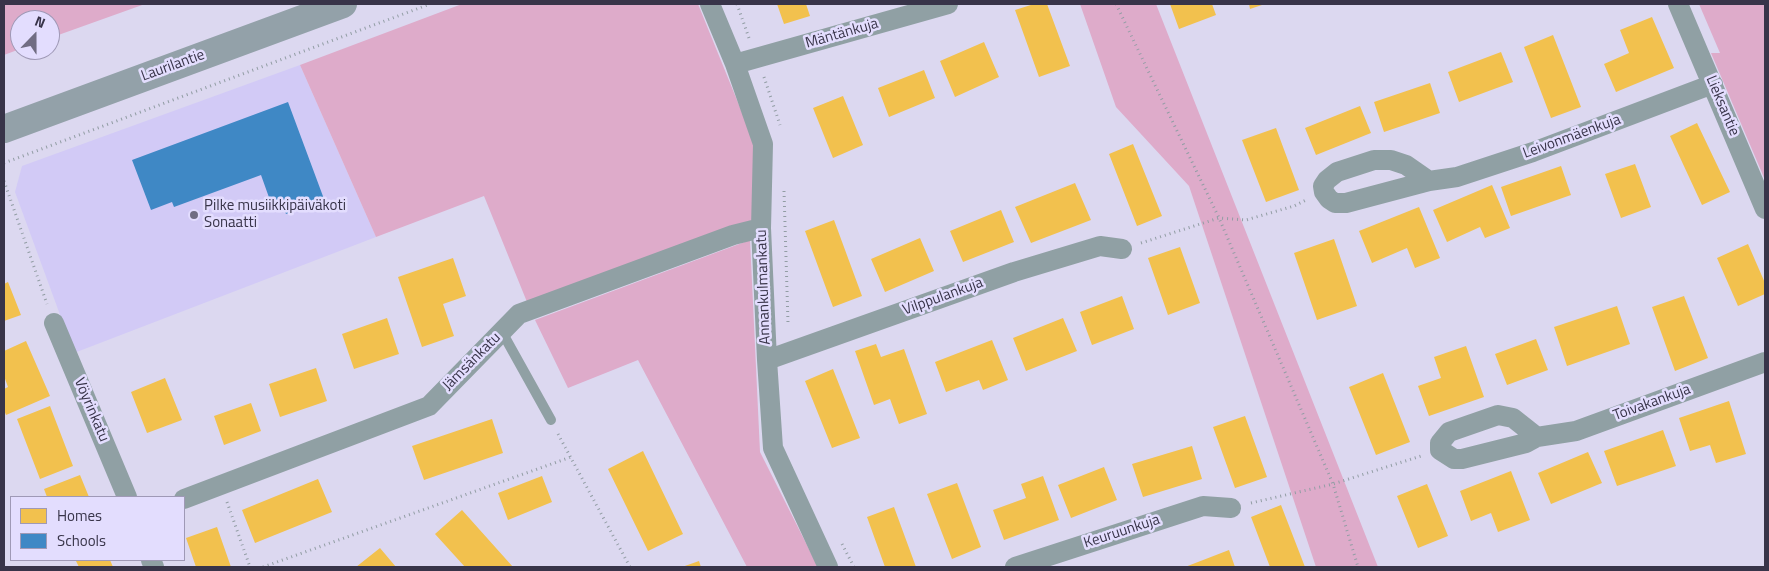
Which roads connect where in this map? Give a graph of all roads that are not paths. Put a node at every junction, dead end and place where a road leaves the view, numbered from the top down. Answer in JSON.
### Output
{"nodes":[{"id":1,"x":343,"y":4,"type":"edge"},
{"id":2,"x":710,"y":4,"type":"edge"},
{"id":3,"x":948,"y":4,"type":"edge"},
{"id":4,"x":1678,"y":4,"type":"edge"},
{"id":5,"x":736,"y":64,"type":"junction"},
{"id":6,"x":1713,"y":84,"type":"junction"},
{"id":7,"x":4,"y":129,"type":"edge"},
{"id":8,"x":1429,"y":181,"type":"junction"},
{"id":9,"x":1765,"y":209,"type":"edge"},
{"id":10,"x":761,"y":228,"type":"junction"},
{"id":11,"x":1122,"y":249,"type":"road end"},
{"id":12,"x":54,"y":323,"type":"road end"},
{"id":13,"x":502,"y":332,"type":"junction"},
{"id":14,"x":766,"y":360,"type":"junction"},
{"id":15,"x":1765,"y":362,"type":"edge"},
{"id":16,"x":550,"y":420,"type":"road end"},
{"id":17,"x":1537,"y":437,"type":"junction"},
{"id":18,"x":127,"y":496,"type":"edge"},
{"id":19,"x":185,"y":500,"type":"edge"},
{"id":20,"x":1231,"y":508,"type":"road end"},
{"id":21,"x":828,"y":567,"type":"edge"},
{"id":22,"x":1015,"y":567,"type":"edge"}],
"edges":[{"from":1,"to":7,"type":"street","name":"Laurilantie"},
{"from":2,"to":5,"type":"street","name":"Annankulmankatu"},
{"from":3,"to":5,"type":"street","name":"Mäntänkuja"},
{"from":4,"to":6,"type":"street","name":"Lieksantie"},
{"from":5,"to":10,"type":"street","name":"Annankulmankatu"},
{"from":6,"to":8,"type":"street","name":"Leivonmäenkuja"},
{"from":6,"to":9,"type":"street","name":"Lieksantie"},
{"from":8,"to":8,"type":"street","name":"Leivonmäenkuja"},
{"from":10,"to":13,"type":"street","name":"Jämsänkatu"},
{"from":10,"to":14,"type":"street","name":"Annankulmankatu"},
{"from":11,"to":14,"type":"street","name":"Vilppulankuja"},
{"from":12,"to":18,"type":"street","name":"Vöyrinkatu"},
{"from":13,"to":16,"type":"lane"},
{"from":13,"to":19,"type":"street","name":"Jämsänkatu"},
{"from":14,"to":21,"type":"street","name":"Annankulmankatu"},
{"from":15,"to":17,"type":"street","name":"Toivakankuja"},
{"from":17,"to":17,"type":"street","name":"Toivakankuja"},
{"from":20,"to":22,"type":"street","name":"Keuruunkuja"}]}
